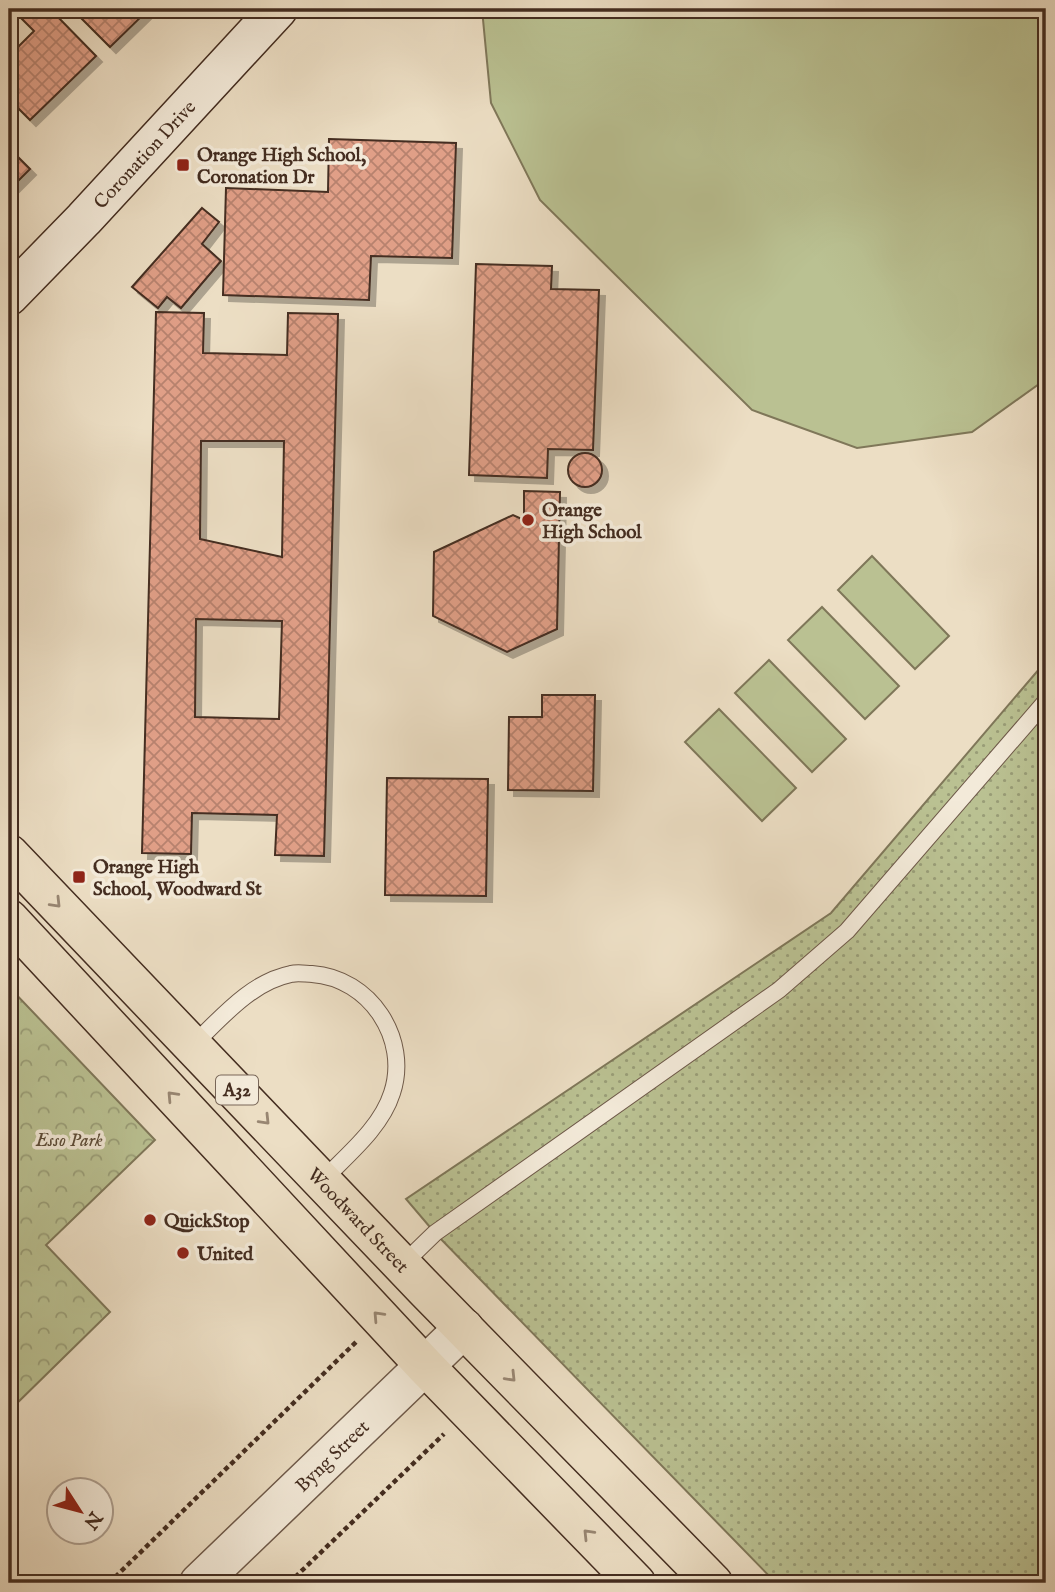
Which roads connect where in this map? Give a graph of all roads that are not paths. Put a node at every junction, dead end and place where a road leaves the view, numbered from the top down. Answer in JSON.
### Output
{"nodes":[{"id":1,"x":278,"y":9,"type":"edge"},
{"id":2,"x":9,"y":296,"type":"edge"},
{"id":3,"x":1046,"y":701,"type":"edge"},
{"id":4,"x":9,"y":854,"type":"edge"},
{"id":5,"x":9,"y":919,"type":"edge"},
{"id":6,"x":193,"y":1045,"type":"junction"},
{"id":7,"x":323,"y":1180,"type":"junction"},
{"id":8,"x":403,"y":1264,"type":"junction"},
{"id":9,"x":464,"y":1328,"type":"junction"},
{"id":10,"x":425,"y":1366,"type":"junction"},
{"id":11,"x":697,"y":1578,"type":"edge"},
{"id":12,"x":199,"y":1583,"type":"edge"},
{"id":13,"x":636,"y":1583,"type":"edge"}],
"edges":[{"from":1,"to":2,"type":"main road","name":"Coronation Drive"},
{"from":3,"to":8,"type":"lane"},
{"from":4,"to":6,"type":"highway","name":"Woodward Street","number":"A32","one_way":true},
{"from":10,"to":5,"type":"highway","number":"A32","one_way":true},
{"from":6,"to":7,"type":"highway","name":"Woodward Street","number":"A32","one_way":true},
{"from":6,"to":7,"type":"lane"},
{"from":7,"to":8,"type":"highway","name":"Woodward Street","number":"A32"},
{"from":8,"to":9,"type":"highway","name":"Woodward Street","number":"A32"},
{"from":9,"to":10,"type":"main road","name":"Byng Street"},
{"from":9,"to":11,"type":"highway","name":"Woodward Street","number":"A32","one_way":true},
{"from":10,"to":12,"type":"main road","name":"Byng Street"},
{"from":13,"to":10,"type":"highway","number":"A32","one_way":true}]}
